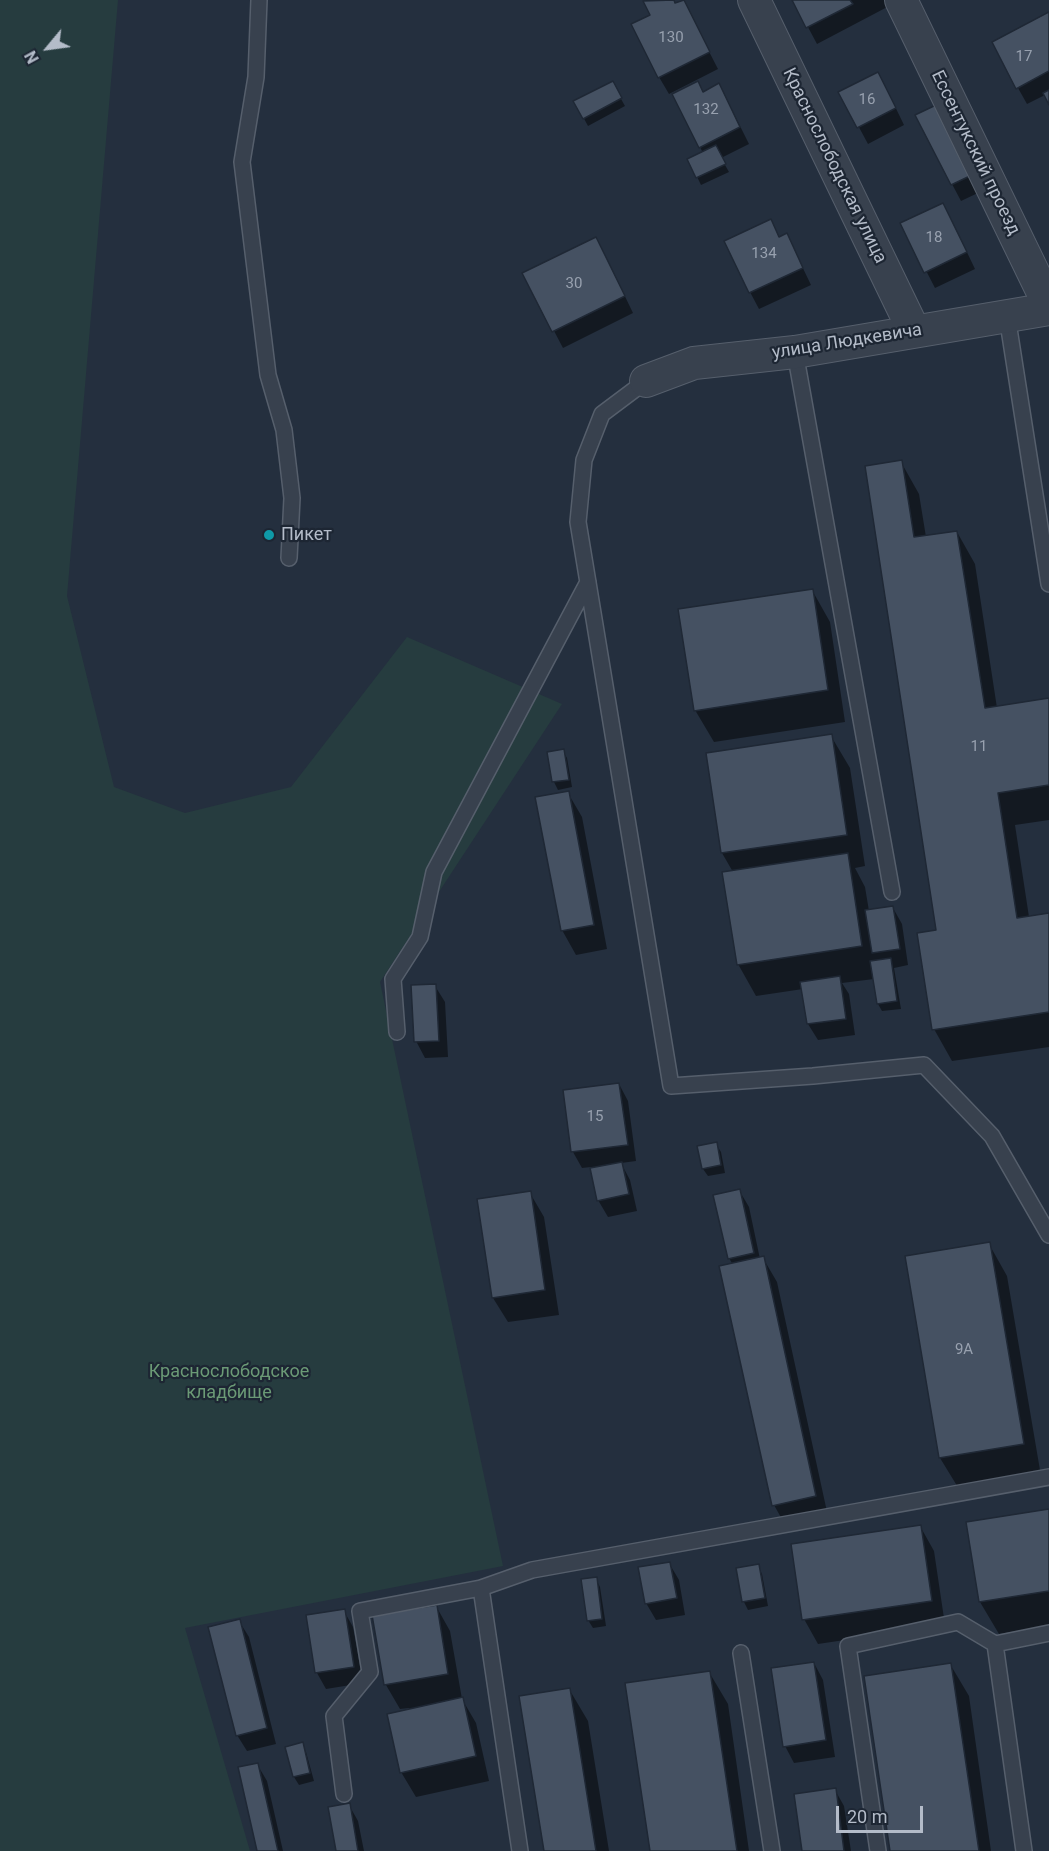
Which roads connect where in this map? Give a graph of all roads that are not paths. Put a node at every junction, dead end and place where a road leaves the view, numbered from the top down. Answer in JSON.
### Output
{"nodes":[{"id":1,"x":259,"y":0,"type":"edge"},
{"id":2,"x":754,"y":0,"type":"edge"},
{"id":3,"x":901,"y":0,"type":"edge"},
{"id":4,"x":1049,"y":307,"type":"edge"},
{"id":5,"x":1007,"y":316,"type":"junction"},
{"id":6,"x":914,"y":331,"type":"junction"},
{"id":7,"x":795,"y":352,"type":"junction"},
{"id":8,"x":646,"y":381,"type":"joint"},
{"id":9,"x":290,"y":558,"type":"dead end"},
{"id":10,"x":588,"y":582,"type":"junction"},
{"id":11,"x":1049,"y":584,"type":"edge"},
{"id":12,"x":892,"y":892,"type":"dead end"},
{"id":13,"x":397,"y":1032,"type":"dead end"},
{"id":14,"x":1049,"y":1235,"type":"edge"},
{"id":15,"x":1049,"y":1477,"type":"edge"},
{"id":16,"x":481,"y":1588,"type":"junction"},
{"id":17,"x":1049,"y":1633,"type":"edge"},
{"id":18,"x":995,"y":1644,"type":"junction"},
{"id":19,"x":741,"y":1653,"type":"dead end"},
{"id":20,"x":344,"y":1794,"type":"dead end"},
{"id":21,"x":520,"y":1851,"type":"edge"},
{"id":22,"x":772,"y":1851,"type":"edge"},
{"id":23,"x":878,"y":1851,"type":"edge"},
{"id":24,"x":1024,"y":1851,"type":"edge"}],
"edges":[{"from":1,"to":9,"type":"lane"},
{"from":2,"to":6,"type":"street","name":"Краснослободская улица"},
{"from":3,"to":4,"type":"street","name":"Ессентукский проезд"},
{"from":4,"to":5,"type":"street","name":"улица Людкевича"},
{"from":5,"to":6,"type":"street","name":"улица Людкевича"},
{"from":5,"to":11,"type":"lane"},
{"from":6,"to":7,"type":"street","name":"улица Людкевича"},
{"from":7,"to":8,"type":"street","name":"улица Людкевича"},
{"from":7,"to":12,"type":"lane"},
{"from":8,"to":10,"type":"lane"},
{"from":10,"to":13,"type":"lane"},
{"from":10,"to":14,"type":"lane"},
{"from":15,"to":16,"type":"lane"},
{"from":16,"to":20,"type":"lane"},
{"from":16,"to":21,"type":"lane"},
{"from":17,"to":18,"type":"lane"},
{"from":18,"to":23,"type":"lane"},
{"from":18,"to":24,"type":"lane"},
{"from":19,"to":22,"type":"lane"}]}
